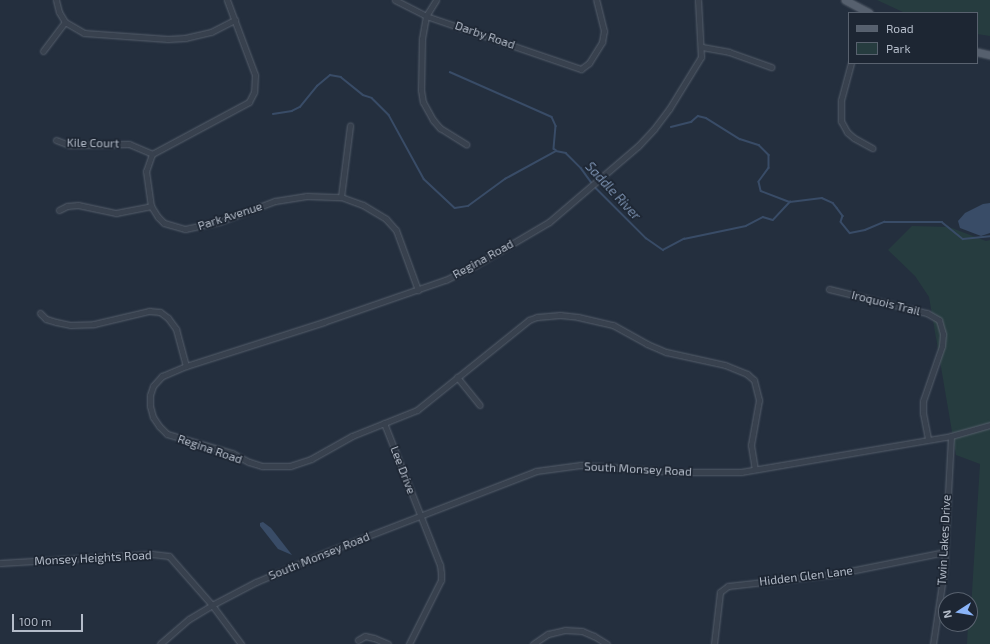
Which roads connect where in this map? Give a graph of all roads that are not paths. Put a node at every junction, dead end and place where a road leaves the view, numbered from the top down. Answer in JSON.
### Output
{"nodes":[{"id":1,"x":56,"y":0,"type":"edge"},
{"id":2,"x":227,"y":0,"type":"edge"},
{"id":3,"x":395,"y":0,"type":"edge"},
{"id":4,"x":436,"y":0,"type":"edge"},
{"id":5,"x":596,"y":0,"type":"edge"},
{"id":6,"x":698,"y":0,"type":"edge"},
{"id":7,"x":848,"y":1,"type":"edge"},
{"id":8,"x":867,"y":12,"type":"edge"},
{"id":9,"x":426,"y":16,"type":"junction"},
{"id":10,"x":235,"y":20,"type":"junction"},
{"id":11,"x":65,"y":22,"type":"junction"},
{"id":12,"x":702,"y":47,"type":"junction"},
{"id":13,"x":43,"y":50,"type":"dead end"},
{"id":14,"x":978,"y":52,"type":"edge"},
{"id":15,"x":990,"y":55,"type":"edge"},
{"id":16,"x":851,"y":64,"type":"edge"},
{"id":17,"x":771,"y":67,"type":"dead end"},
{"id":18,"x":350,"y":126,"type":"dead end"},
{"id":19,"x":56,"y":140,"type":"dead end"},
{"id":20,"x":466,"y":144,"type":"dead end"},
{"id":21,"x":872,"y":148,"type":"dead end"},
{"id":22,"x":152,"y":154,"type":"junction"},
{"id":23,"x":341,"y":197,"type":"junction"},
{"id":24,"x":151,"y":206,"type":"junction"},
{"id":25,"x":59,"y":210,"type":"dead end"},
{"id":26,"x":829,"y":289,"type":"dead end"},
{"id":27,"x":418,"y":290,"type":"junction"},
{"id":28,"x":40,"y":313,"type":"dead end"},
{"id":29,"x":186,"y":366,"type":"junction"},
{"id":30,"x":457,"y":377,"type":"junction"},
{"id":31,"x":480,"y":405,"type":"dead end"},
{"id":32,"x":384,"y":423,"type":"junction"},
{"id":33,"x":990,"y":425,"type":"edge"},
{"id":34,"x":950,"y":436,"type":"junction"},
{"id":35,"x":928,"y":439,"type":"junction"},
{"id":36,"x":755,"y":469,"type":"junction"},
{"id":37,"x":421,"y":516,"type":"junction"},
{"id":38,"x":945,"y":552,"type":"junction"},
{"id":39,"x":0,"y":563,"type":"edge"},
{"id":40,"x":212,"y":605,"type":"junction"},
{"id":41,"x":358,"y":640,"type":"dead end"},
{"id":42,"x":160,"y":644,"type":"edge"},
{"id":43,"x":241,"y":644,"type":"edge"},
{"id":44,"x":388,"y":644,"type":"edge"},
{"id":45,"x":409,"y":644,"type":"edge"},
{"id":46,"x":533,"y":644,"type":"edge"},
{"id":47,"x":607,"y":644,"type":"edge"},
{"id":48,"x":714,"y":644,"type":"edge"},
{"id":49,"x":933,"y":644,"type":"edge"}],
"edges":[{"from":1,"to":11,"type":"street"},
{"from":2,"to":10,"type":"street"},
{"from":3,"to":9,"type":"street","name":"Darby Road"},
{"from":4,"to":9,"type":"street"},
{"from":5,"to":9,"type":"street","name":"Darby Road"},
{"from":6,"to":12,"type":"street","name":"Regina Road"},
{"from":7,"to":8,"type":"main road"},
{"from":9,"to":20,"type":"street"},
{"from":10,"to":11,"type":"street"},
{"from":10,"to":22,"type":"street"},
{"from":11,"to":13,"type":"street"},
{"from":12,"to":17,"type":"street"},
{"from":12,"to":27,"type":"street","name":"Regina Road"},
{"from":14,"to":15,"type":"main road"},
{"from":16,"to":21,"type":"street"},
{"from":18,"to":23,"type":"street"},
{"from":19,"to":22,"type":"street","name":"Kile Court"},
{"from":22,"to":24,"type":"street","name":"Park Avenue"},
{"from":23,"to":24,"type":"street","name":"Park Avenue"},
{"from":23,"to":27,"type":"street","name":"Park Avenue"},
{"from":24,"to":25,"type":"street"},
{"from":26,"to":35,"type":"street","name":"Iroquois Trail"},
{"from":27,"to":29,"type":"street","name":"Regina Road"},
{"from":28,"to":29,"type":"street"},
{"from":29,"to":32,"type":"street","name":"Regina Road"},
{"from":30,"to":31,"type":"street"},
{"from":30,"to":32,"type":"street","name":"Regina Road"},
{"from":30,"to":36,"type":"street","name":"Regina Road"},
{"from":32,"to":37,"type":"street","name":"Lee Drive"},
{"from":33,"to":34,"type":"street","name":"South Monsey Road"},
{"from":34,"to":35,"type":"street","name":"South Monsey Road"},
{"from":34,"to":38,"type":"street","name":"Twin Lakes Drive"},
{"from":35,"to":36,"type":"street","name":"South Monsey Road"},
{"from":36,"to":37,"type":"street","name":"South Monsey Road"},
{"from":37,"to":40,"type":"street","name":"South Monsey Road"},
{"from":37,"to":45,"type":"street","name":"Lee Drive"},
{"from":38,"to":48,"type":"street","name":"Hidden Glen Lane"},
{"from":38,"to":49,"type":"street","name":"Twin Lakes Drive"},
{"from":39,"to":40,"type":"street","name":"Monsey Heights Road"},
{"from":40,"to":42,"type":"street","name":"South Monsey Road"},
{"from":40,"to":43,"type":"street","name":"Monsey Heights Road"},
{"from":41,"to":44,"type":"street"},
{"from":46,"to":47,"type":"street"}]}
